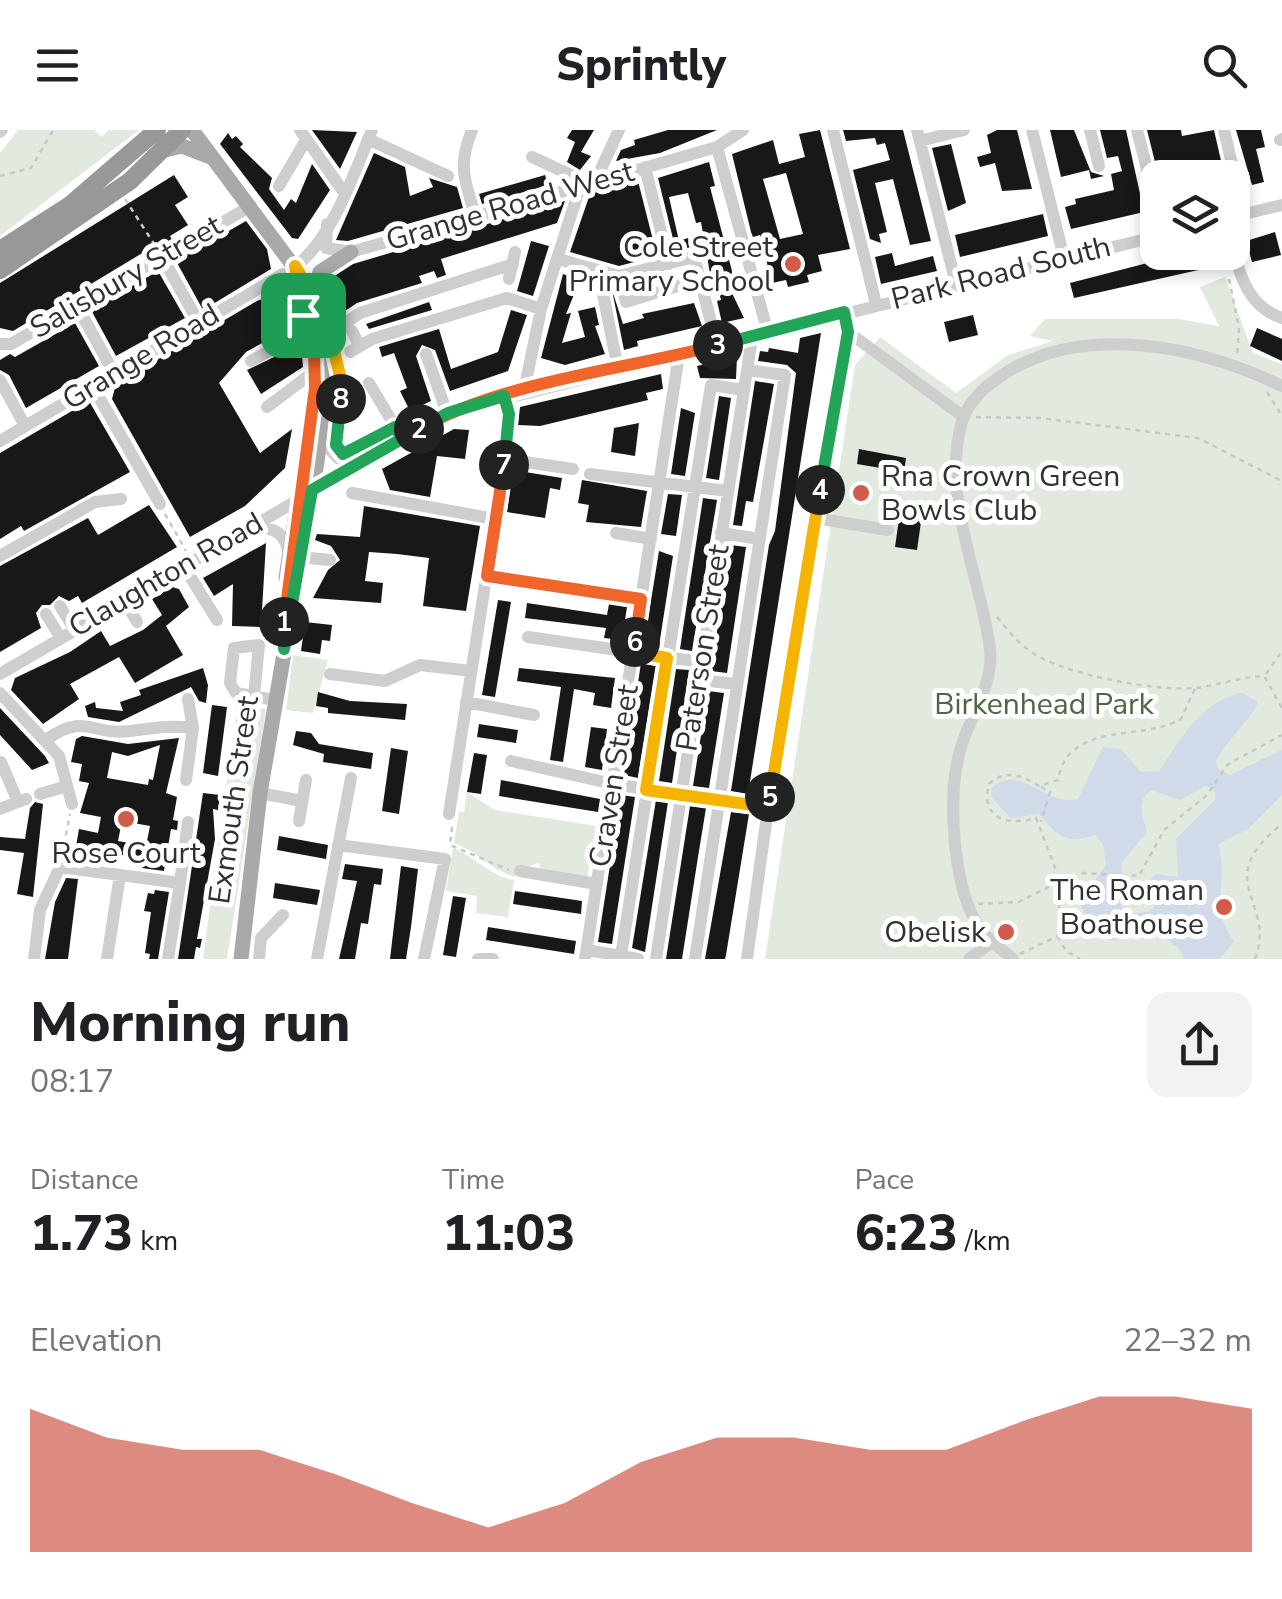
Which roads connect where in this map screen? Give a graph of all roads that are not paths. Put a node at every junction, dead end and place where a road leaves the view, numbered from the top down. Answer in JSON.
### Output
{"nodes":[{"id":1,"x":157,"y":130,"type":"edge"},
{"id":2,"x":182,"y":130,"type":"edge"},
{"id":3,"x":192,"y":130,"type":"edge"},
{"id":4,"x":201,"y":130,"type":"edge"},
{"id":5,"x":472,"y":130,"type":"edge"},
{"id":6,"x":619,"y":130,"type":"edge"},
{"id":7,"x":743,"y":130,"type":"edge"},
{"id":8,"x":833,"y":130,"type":"edge"},
{"id":9,"x":964,"y":130,"type":"edge"},
{"id":10,"x":1032,"y":130,"type":"edge"},
{"id":11,"x":1090,"y":130,"type":"edge"},
{"id":12,"x":1136,"y":130,"type":"edge"},
{"id":13,"x":1224,"y":130,"type":"edge"},
{"id":14,"x":370,"y":134,"type":"edge"},
{"id":15,"x":303,"y":135,"type":"edge"},
{"id":16,"x":918,"y":135,"type":"edge"},
{"id":17,"x":717,"y":146,"type":"junction"},
{"id":18,"x":164,"y":150,"type":"junction"},
{"id":19,"x":532,"y":157,"type":"dead end"},
{"id":20,"x":216,"y":160,"type":"junction"},
{"id":21,"x":1144,"y":160,"type":"edge"},
{"id":22,"x":1229,"y":160,"type":"edge"},
{"id":23,"x":1098,"y":166,"type":"dead end"},
{"id":24,"x":644,"y":167,"type":"junction"},
{"id":25,"x":448,"y":176,"type":"dead end"},
{"id":26,"x":595,"y":182,"type":"junction"},
{"id":27,"x":279,"y":186,"type":"dead end"},
{"id":28,"x":580,"y":186,"type":"junction"},
{"id":29,"x":343,"y":191,"type":"junction"},
{"id":30,"x":1282,"y":205,"type":"edge"},
{"id":31,"x":251,"y":206,"type":"junction"},
{"id":32,"x":1250,"y":213,"type":"edge"},
{"id":33,"x":475,"y":214,"type":"junction"},
{"id":34,"x":328,"y":224,"type":"junction"},
{"id":35,"x":1140,"y":240,"type":"edge"},
{"id":36,"x":0,"y":250,"type":"edge"},
{"id":37,"x":351,"y":252,"type":"junction"},
{"id":38,"x":162,"y":256,"type":"junction"},
{"id":39,"x":1064,"y":258,"type":"junction"},
{"id":40,"x":558,"y":259,"type":"junction"},
{"id":41,"x":669,"y":264,"type":"junction"},
{"id":42,"x":512,"y":265,"type":"dead end"},
{"id":43,"x":0,"y":270,"type":"edge"},
{"id":44,"x":289,"y":270,"type":"junction"},
{"id":45,"x":1240,"y":270,"type":"edge"},
{"id":46,"x":599,"y":274,"type":"junction"},
{"id":47,"x":619,"y":276,"type":"junction"},
{"id":48,"x":700,"y":279,"type":"junction"},
{"id":49,"x":956,"y":284,"type":"junction"},
{"id":50,"x":314,"y":302,"type":"junction"},
{"id":51,"x":876,"y":304,"type":"junction"},
{"id":52,"x":77,"y":306,"type":"junction"},
{"id":53,"x":541,"y":308,"type":"junction"},
{"id":54,"x":844,"y":312,"type":"junction"},
{"id":55,"x":1282,"y":318,"type":"edge"},
{"id":56,"x":199,"y":323,"type":"junction"},
{"id":57,"x":308,"y":329,"type":"junction"},
{"id":58,"x":352,"y":331,"type":"dead end"},
{"id":59,"x":848,"y":332,"type":"junction"},
{"id":60,"x":768,"y":333,"type":"junction"},
{"id":61,"x":324,"y":337,"type":"junction"},
{"id":62,"x":752,"y":338,"type":"junction"},
{"id":63,"x":0,"y":344,"type":"edge"},
{"id":64,"x":717,"y":345,"type":"junction"},
{"id":65,"x":426,"y":354,"type":"dead end"},
{"id":66,"x":679,"y":355,"type":"junction"},
{"id":67,"x":252,"y":361,"type":"dead end"},
{"id":68,"x":322,"y":368,"type":"junction"},
{"id":69,"x":618,"y":369,"type":"junction"},
{"id":70,"x":746,"y":370,"type":"junction"},
{"id":71,"x":114,"y":372,"type":"junction"},
{"id":72,"x":0,"y":380,"type":"edge"},
{"id":73,"x":369,"y":383,"type":"dead end"},
{"id":74,"x":92,"y":385,"type":"junction"},
{"id":75,"x":1282,"y":386,"type":"edge"},
{"id":76,"x":744,"y":390,"type":"junction"},
{"id":77,"x":524,"y":391,"type":"junction"},
{"id":78,"x":287,"y":396,"type":"junction"},
{"id":79,"x":504,"y":396,"type":"junction"},
{"id":80,"x":267,"y":408,"type":"dead end"},
{"id":81,"x":311,"y":413,"type":"junction"},
{"id":82,"x":448,"y":413,"type":"junction"},
{"id":83,"x":964,"y":417,"type":"junction"},
{"id":84,"x":25,"y":426,"type":"junction"},
{"id":85,"x":398,"y":433,"type":"junction"},
{"id":86,"x":0,"y":441,"type":"edge"},
{"id":87,"x":505,"y":459,"type":"junction"},
{"id":88,"x":362,"y":461,"type":"junction"},
{"id":89,"x":573,"y":469,"type":"dead end"},
{"id":90,"x":590,"y":474,"type":"dead end"},
{"id":91,"x":659,"y":482,"type":"junction"},
{"id":92,"x":694,"y":486,"type":"junction"},
{"id":93,"x":728,"y":490,"type":"junction"},
{"id":94,"x":352,"y":493,"type":"dead end"},
{"id":95,"x":304,"y":494,"type":"junction"},
{"id":96,"x":121,"y":499,"type":"dead end"},
{"id":97,"x":160,"y":504,"type":"road end"},
{"id":98,"x":816,"y":518,"type":"junction"},
{"id":99,"x":495,"y":519,"type":"junction"},
{"id":100,"x":247,"y":528,"type":"junction"},
{"id":101,"x":888,"y":530,"type":"dead end"},
{"id":102,"x":616,"y":532,"type":"dead end"},
{"id":103,"x":722,"y":533,"type":"junction"},
{"id":104,"x":650,"y":538,"type":"junction"},
{"id":105,"x":760,"y":539,"type":"junction"},
{"id":106,"x":295,"y":555,"type":"junction"},
{"id":107,"x":0,"y":556,"type":"edge"},
{"id":108,"x":330,"y":560,"type":"dead end"},
{"id":109,"x":187,"y":563,"type":"junction"},
{"id":110,"x":487,"y":576,"type":"junction"},
{"id":111,"x":641,"y":599,"type":"junction"},
{"id":112,"x":124,"y":600,"type":"junction"},
{"id":113,"x":60,"y":606,"type":"dead end"},
{"id":114,"x":46,"y":614,"type":"dead end"},
{"id":115,"x":217,"y":620,"type":"dead end"},
{"id":116,"x":137,"y":622,"type":"dead end"},
{"id":117,"x":74,"y":630,"type":"junction"},
{"id":118,"x":60,"y":637,"type":"junction"},
{"id":119,"x":528,"y":638,"type":"dead end"},
{"id":120,"x":633,"y":652,"type":"junction"},
{"id":121,"x":667,"y":658,"type":"junction"},
{"id":122,"x":701,"y":662,"type":"junction"},
{"id":123,"x":472,"y":671,"type":"junction"},
{"id":124,"x":0,"y":674,"type":"edge"},
{"id":125,"x":330,"y":674,"type":"dead end"},
{"id":126,"x":699,"y":680,"type":"junction"},
{"id":127,"x":737,"y":684,"type":"junction"},
{"id":128,"x":0,"y":693,"type":"edge"},
{"id":129,"x":254,"y":696,"type":"dead end"},
{"id":130,"x":188,"y":700,"type":"dead end"},
{"id":131,"x":275,"y":700,"type":"junction"},
{"id":132,"x":466,"y":702,"type":"junction"},
{"id":133,"x":534,"y":715,"type":"dead end"},
{"id":134,"x":193,"y":728,"type":"junction"},
{"id":135,"x":47,"y":739,"type":"junction"},
{"id":136,"x":511,"y":761,"type":"dead end"},
{"id":137,"x":1,"y":762,"type":"edge"},
{"id":138,"x":351,"y":778,"type":"dead end"},
{"id":139,"x":186,"y":780,"type":"dead end"},
{"id":140,"x":306,"y":780,"type":"dead end"},
{"id":141,"x":613,"y":784,"type":"junction"},
{"id":142,"x":67,"y":786,"type":"junction"},
{"id":143,"x":646,"y":790,"type":"junction"},
{"id":144,"x":260,"y":793,"type":"junction"},
{"id":145,"x":680,"y":794,"type":"junction"},
{"id":146,"x":28,"y":799,"type":"junction"},
{"id":147,"x":302,"y":801,"type":"junction"},
{"id":148,"x":719,"y":801,"type":"junction"},
{"id":149,"x":72,"y":804,"type":"road end"},
{"id":150,"x":768,"y":807,"type":"junction"},
{"id":151,"x":0,"y":809,"type":"edge"},
{"id":152,"x":449,"y":814,"type":"road end"},
{"id":153,"x":299,"y":821,"type":"dead end"},
{"id":154,"x":188,"y":822,"type":"dead end"},
{"id":155,"x":338,"y":845,"type":"junction"},
{"id":156,"x":520,"y":871,"type":"road end"},
{"id":157,"x":120,"y":875,"type":"junction"},
{"id":158,"x":180,"y":883,"type":"junction"},
{"id":159,"x":597,"y":884,"type":"junction"},
{"id":160,"x":284,"y":915,"type":"dead end"},
{"id":161,"x":992,"y":942,"type":"junction"},
{"id":162,"x":586,"y":955,"type":"edge"},
{"id":163,"x":621,"y":956,"type":"junction"},
{"id":164,"x":1011,"y":957,"type":"edge"},
{"id":165,"x":34,"y":959,"type":"edge"},
{"id":166,"x":107,"y":959,"type":"edge"},
{"id":167,"x":168,"y":959,"type":"edge"},
{"id":168,"x":241,"y":959,"type":"edge"},
{"id":169,"x":259,"y":959,"type":"edge"},
{"id":170,"x":317,"y":959,"type":"edge"},
{"id":171,"x":424,"y":959,"type":"edge"},
{"id":172,"x":478,"y":959,"type":"edge"},
{"id":173,"x":492,"y":959,"type":"edge"},
{"id":174,"x":638,"y":959,"type":"edge"},
{"id":175,"x":656,"y":959,"type":"edge"},
{"id":176,"x":695,"y":959,"type":"edge"},
{"id":177,"x":747,"y":959,"type":"edge"},
{"id":178,"x":968,"y":959,"type":"edge"}],
"edges":[{"from":1,"to":36,"type":"highway"},
{"from":2,"to":18,"type":"highway"},
{"from":3,"to":20,"type":"main road"},
{"from":4,"to":20,"type":"main road"},
{"from":5,"to":33,"type":"street"},
{"from":6,"to":26,"type":"street"},
{"from":7,"to":17,"type":"street","name":"Grange Road West"},
{"from":8,"to":51,"type":"street"},
{"from":9,"to":16,"type":"street"},
{"from":10,"to":39,"type":"street"},
{"from":11,"to":23,"type":"street"},
{"from":12,"to":21,"type":"street"},
{"from":13,"to":22,"type":"street"},
{"from":14,"to":25,"type":"street"},
{"from":14,"to":29,"type":"street"},
{"from":15,"to":27,"type":"street"},
{"from":15,"to":29,"type":"street"},
{"from":16,"to":49,"type":"street"},
{"from":17,"to":24,"type":"street","name":"Grange Road West"},
{"from":17,"to":60,"type":"street"},
{"from":18,"to":20,"type":"main road"},
{"from":18,"to":43,"type":"highway"},
{"from":19,"to":28,"type":"street"},
{"from":20,"to":31,"type":"main road"},
{"from":24,"to":26,"type":"street","name":"Grange Road West"},
{"from":24,"to":41,"type":"street"},
{"from":26,"to":28,"type":"street","name":"Grange Road West"},
{"from":28,"to":33,"type":"street","name":"Grange Road West"},
{"from":28,"to":40,"type":"street"},
{"from":29,"to":34,"type":"street"},
{"from":30,"to":32,"type":"street"},
{"from":31,"to":38,"type":"street","name":"Salisbury Street"},
{"from":31,"to":44,"type":"main road"},
{"from":33,"to":37,"type":"street","name":"Grange Road West"},
{"from":34,"to":37,"type":"street","name":"Grange Road West"},
{"from":34,"to":44,"type":"street"},
{"from":35,"to":39,"type":"street","name":"Park Road South"},
{"from":37,"to":50,"type":"main road"},
{"from":38,"to":52,"type":"street","name":"Salisbury Street"},
{"from":38,"to":56,"type":"street"},
{"from":39,"to":49,"type":"street","name":"Park Road South"},
{"from":40,"to":46,"type":"street"},
{"from":40,"to":53,"type":"street"},
{"from":41,"to":47,"type":"street"},
{"from":41,"to":48,"type":"street"},
{"from":42,"to":61,"type":"street"},
{"from":44,"to":50,"type":"main road","name":"Exmouth Street"},
{"from":44,"to":56,"type":"street","name":"Grange Road"},
{"from":44,"to":57,"type":"main road","name":"Exmouth Street"},
{"from":45,"to":55,"type":"street"},
{"from":46,"to":47,"type":"street"},
{"from":46,"to":69,"type":"street"},
{"from":47,"to":48,"type":"street"},
{"from":48,"to":64,"type":"street"},
{"from":49,"to":51,"type":"street","name":"Park Road South"},
{"from":50,"to":61,"type":"main road","name":"Exmouth Street"},
{"from":51,"to":54,"type":"street","name":"Park Road South"},
{"from":52,"to":63,"type":"street","name":"Salisbury Street"},
{"from":52,"to":71,"type":"street"},
{"from":53,"to":58,"type":"street"},
{"from":53,"to":77,"type":"street"},
{"from":54,"to":59,"type":"street"},
{"from":54,"to":60,"type":"street","name":"Claughton Road"},
{"from":56,"to":71,"type":"street","name":"Grange Road"},
{"from":57,"to":67,"type":"street"},
{"from":57,"to":68,"type":"main road","name":"Exmouth Street"},
{"from":59,"to":83,"type":"street"},
{"from":59,"to":98,"type":"street"},
{"from":60,"to":62,"type":"street","name":"Claughton Road"},
{"from":61,"to":68,"type":"main road","name":"Exmouth Street"},
{"from":62,"to":64,"type":"street","name":"Claughton Road"},
{"from":62,"to":70,"type":"street","name":"Paterson Street"},
{"from":64,"to":66,"type":"street","name":"Claughton Road"},
{"from":65,"to":82,"type":"street"},
{"from":66,"to":69,"type":"street","name":"Claughton Road"},
{"from":66,"to":91,"type":"street","name":"Craven Street"},
{"from":68,"to":78,"type":"street"},
{"from":68,"to":81,"type":"main road","name":"Exmouth Street"},
{"from":68,"to":88,"type":"street"},
{"from":68,"to":95,"type":"main road","name":"Exmouth Street"},
{"from":69,"to":77,"type":"street","name":"Claughton Road"},
{"from":70,"to":76,"type":"street","name":"Paterson Street"},
{"from":70,"to":105,"type":"street"},
{"from":71,"to":74,"type":"street","name":"Grange Road"},
{"from":72,"to":84,"type":"street"},
{"from":73,"to":85,"type":"street"},
{"from":74,"to":84,"type":"street","name":"Grange Road"},
{"from":74,"to":97,"type":"street"},
{"from":75,"to":83,"type":"street"},
{"from":76,"to":92,"type":"street"},
{"from":76,"to":93,"type":"street","name":"Paterson Street"},
{"from":77,"to":79,"type":"street","name":"Claughton Road"},
{"from":78,"to":80,"type":"street"},
{"from":78,"to":81,"type":"street"},
{"from":79,"to":82,"type":"street","name":"Claughton Road"},
{"from":79,"to":87,"type":"street"},
{"from":81,"to":95,"type":"main road","name":"Exmouth Street"},
{"from":82,"to":85,"type":"street","name":"Claughton Road"},
{"from":83,"to":161,"type":"street"},
{"from":84,"to":86,"type":"street","name":"Grange Road"},
{"from":85,"to":88,"type":"street","name":"Claughton Road"},
{"from":87,"to":89,"type":"street"},
{"from":87,"to":99,"type":"street"},
{"from":88,"to":95,"type":"street","name":"Claughton Road"},
{"from":90,"to":91,"type":"street"},
{"from":91,"to":92,"type":"street"},
{"from":91,"to":104,"type":"street","name":"Craven Street"},
{"from":92,"to":93,"type":"street"},
{"from":92,"to":121,"type":"street"},
{"from":93,"to":103,"type":"street","name":"Paterson Street"},
{"from":94,"to":99,"type":"street"},
{"from":95,"to":100,"type":"street","name":"Claughton Road"},
{"from":95,"to":106,"type":"main road","name":"Exmouth Street"},
{"from":96,"to":107,"type":"street"},
{"from":98,"to":101,"type":"street"},
{"from":98,"to":150,"type":"street"},
{"from":99,"to":110,"type":"street"},
{"from":100,"to":106,"type":"street"},
{"from":100,"to":109,"type":"street","name":"Claughton Road"},
{"from":102,"to":104,"type":"street"},
{"from":103,"to":105,"type":"street"},
{"from":103,"to":122,"type":"street","name":"Paterson Street"},
{"from":104,"to":111,"type":"street","name":"Craven Street"},
{"from":105,"to":127,"type":"street"},
{"from":106,"to":108,"type":"street"},
{"from":106,"to":131,"type":"main road","name":"Exmouth Street"},
{"from":109,"to":112,"type":"street","name":"Claughton Road"},
{"from":109,"to":115,"type":"street"},
{"from":110,"to":111,"type":"street"},
{"from":110,"to":123,"type":"street"},
{"from":111,"to":120,"type":"street","name":"Craven Street"},
{"from":112,"to":116,"type":"street"},
{"from":112,"to":117,"type":"street","name":"Claughton Road"},
{"from":113,"to":117,"type":"street"},
{"from":114,"to":118,"type":"street"},
{"from":117,"to":118,"type":"street","name":"Claughton Road"},
{"from":118,"to":124,"type":"street","name":"Claughton Road"},
{"from":119,"to":120,"type":"street"},
{"from":120,"to":121,"type":"street"},
{"from":120,"to":141,"type":"street","name":"Craven Street"},
{"from":121,"to":122,"type":"street"},
{"from":121,"to":143,"type":"street"},
{"from":122,"to":126,"type":"street","name":"Paterson Street"},
{"from":123,"to":125,"type":"street"},
{"from":123,"to":132,"type":"street"},
{"from":126,"to":127,"type":"street"},
{"from":126,"to":145,"type":"street","name":"Paterson Street"},
{"from":127,"to":148,"type":"street"},
{"from":128,"to":135,"type":"street"},
{"from":129,"to":131,"type":"street"},
{"from":130,"to":134,"type":"street"},
{"from":131,"to":144,"type":"main road","name":"Exmouth Street"},
{"from":132,"to":133,"type":"street"},
{"from":132,"to":152,"type":"street"},
{"from":134,"to":135,"type":"street"},
{"from":134,"to":139,"type":"street"},
{"from":135,"to":142,"type":"street"},
{"from":136,"to":141,"type":"street"},
{"from":137,"to":146,"type":"street"},
{"from":138,"to":155,"type":"street"},
{"from":140,"to":147,"type":"street"},
{"from":141,"to":143,"type":"street"},
{"from":141,"to":159,"type":"street","name":"Craven Street"},
{"from":142,"to":146,"type":"street"},
{"from":142,"to":149,"type":"street"},
{"from":143,"to":145,"type":"street"},
{"from":143,"to":163,"type":"street"},
{"from":144,"to":147,"type":"street"},
{"from":144,"to":168,"type":"main road","name":"Exmouth Street"},
{"from":145,"to":148,"type":"street"},
{"from":145,"to":175,"type":"street","name":"Paterson Street"},
{"from":146,"to":151,"type":"street"},
{"from":147,"to":153,"type":"street"},
{"from":148,"to":150,"type":"street"},
{"from":148,"to":176,"type":"street"},
{"from":150,"to":177,"type":"street"},
{"from":154,"to":158,"type":"street"},
{"from":155,"to":170,"type":"street"},
{"from":155,"to":171,"type":"street"},
{"from":156,"to":159,"type":"street"},
{"from":157,"to":158,"type":"street"},
{"from":157,"to":165,"type":"street"},
{"from":157,"to":166,"type":"street"},
{"from":158,"to":167,"type":"street"},
{"from":159,"to":162,"type":"street","name":"Craven Street"},
{"from":160,"to":169,"type":"street"},
{"from":161,"to":164,"type":"street"},
{"from":161,"to":178,"type":"street"},
{"from":162,"to":163,"type":"street"},
{"from":163,"to":174,"type":"street"},
{"from":172,"to":173,"type":"street"}]}
